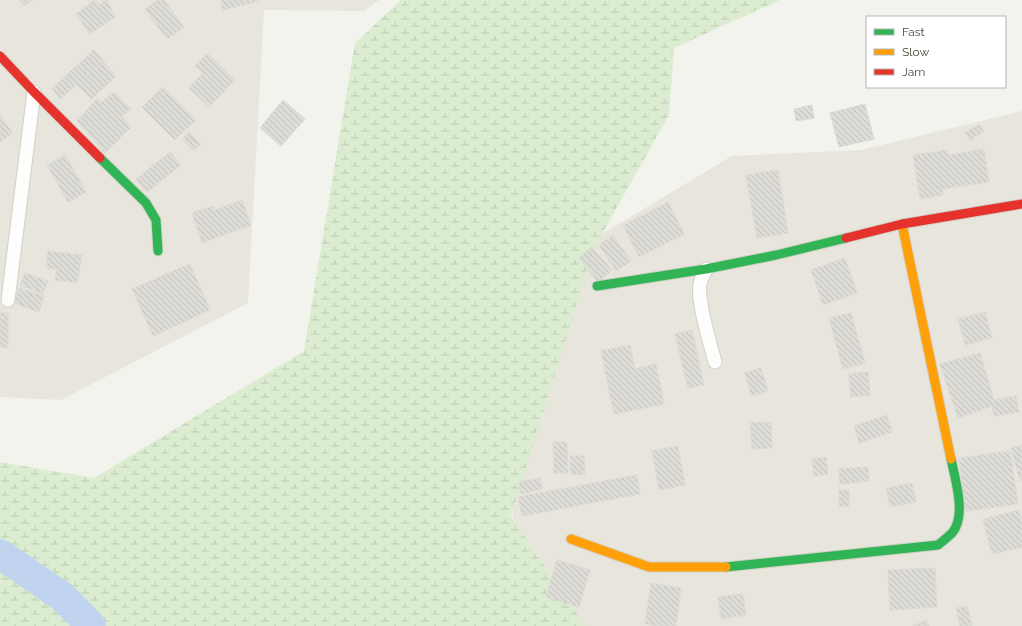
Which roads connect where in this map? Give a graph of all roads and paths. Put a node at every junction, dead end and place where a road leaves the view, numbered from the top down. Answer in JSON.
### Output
{"nodes":[{"id":1,"x":0,"y":56,"type":"edge"},
{"id":2,"x":34,"y":92,"type":"junction"},
{"id":3,"x":1022,"y":204,"type":"edge"},
{"id":4,"x":902,"y":224,"type":"junction"},
{"id":5,"x":158,"y":250,"type":"dead end"},
{"id":6,"x":706,"y":269,"type":"junction"},
{"id":7,"x":596,"y":286,"type":"dead end"},
{"id":8,"x":8,"y":300,"type":"dead end"},
{"id":9,"x":715,"y":362,"type":"dead end"},
{"id":10,"x":571,"y":539,"type":"dead end"}],
"edges":[{"from":1,"to":2,"type":"street"},
{"from":2,"to":5,"type":"street"},
{"from":2,"to":8,"type":"street"},
{"from":3,"to":4,"type":"street"},
{"from":4,"to":6,"type":"street"},
{"from":4,"to":10,"type":"street"},
{"from":6,"to":7,"type":"street"},
{"from":6,"to":9,"type":"street"}]}
